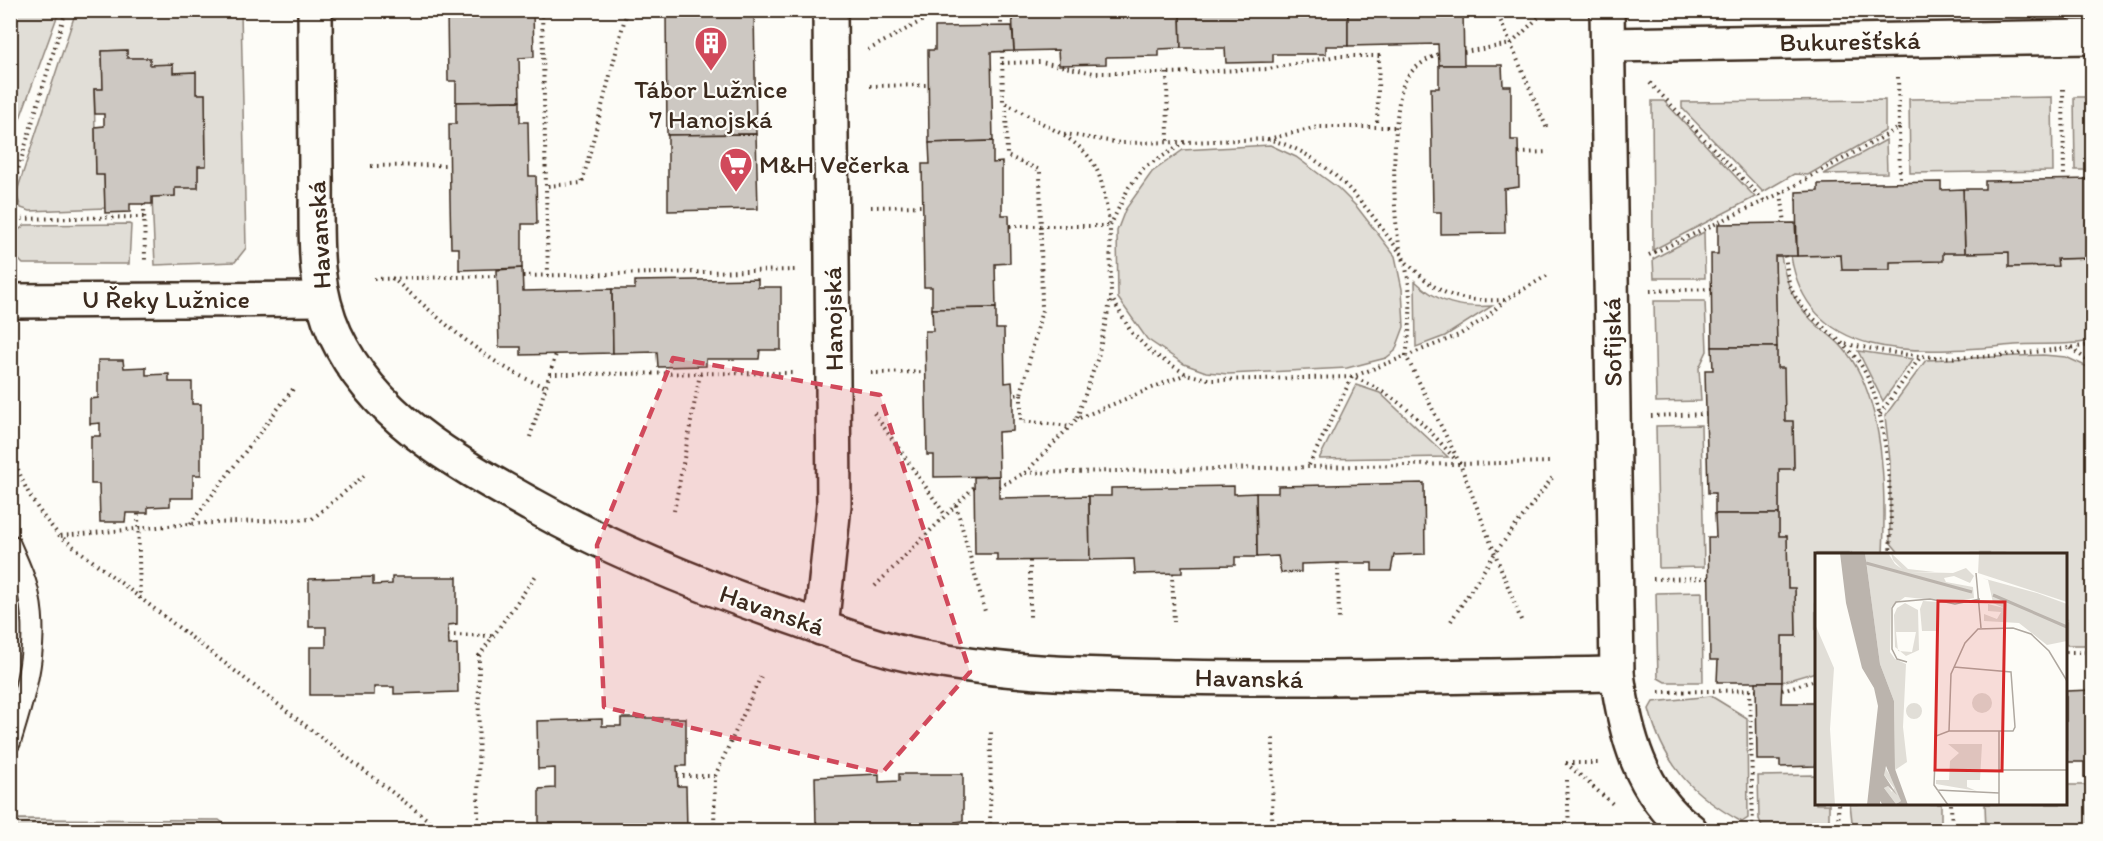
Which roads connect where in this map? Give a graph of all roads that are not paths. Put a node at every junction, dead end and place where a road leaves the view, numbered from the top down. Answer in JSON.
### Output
{"nodes":[{"id":1,"x":315,"y":10,"type":"edge"},
{"id":2,"x":830,"y":10,"type":"edge"},
{"id":3,"x":1606,"y":10,"type":"edge"},
{"id":4,"x":2090,"y":28,"type":"edge"},
{"id":5,"x":1608,"y":45,"type":"junction"},
{"id":6,"x":322,"y":299,"type":"junction"},
{"id":7,"x":10,"y":301,"type":"edge"},
{"id":8,"x":10,"y":545,"type":"edge"},
{"id":9,"x":821,"y":628,"type":"junction"},
{"id":10,"x":1618,"y":683,"type":"junction"},
{"id":11,"x":10,"y":742,"type":"edge"},
{"id":12,"x":1690,"y":831,"type":"edge"}],
"edges":[{"from":1,"to":6,"type":"street","name":"Havanská"},
{"from":2,"to":9,"type":"street","name":"Hanojská"},
{"from":3,"to":5,"type":"street","name":"Sofijská"},
{"from":4,"to":5,"type":"street","name":"Bukurešťská"},
{"from":5,"to":10,"type":"street","name":"Sofijská"},
{"from":6,"to":7,"type":"street","name":"U Řeky Lužnice"},
{"from":6,"to":9,"type":"street","name":"Havanská"},
{"from":8,"to":11,"type":"lane"},
{"from":9,"to":10,"type":"street","name":"Havanská"},
{"from":10,"to":12,"type":"street","name":"Sofijská"}]}
